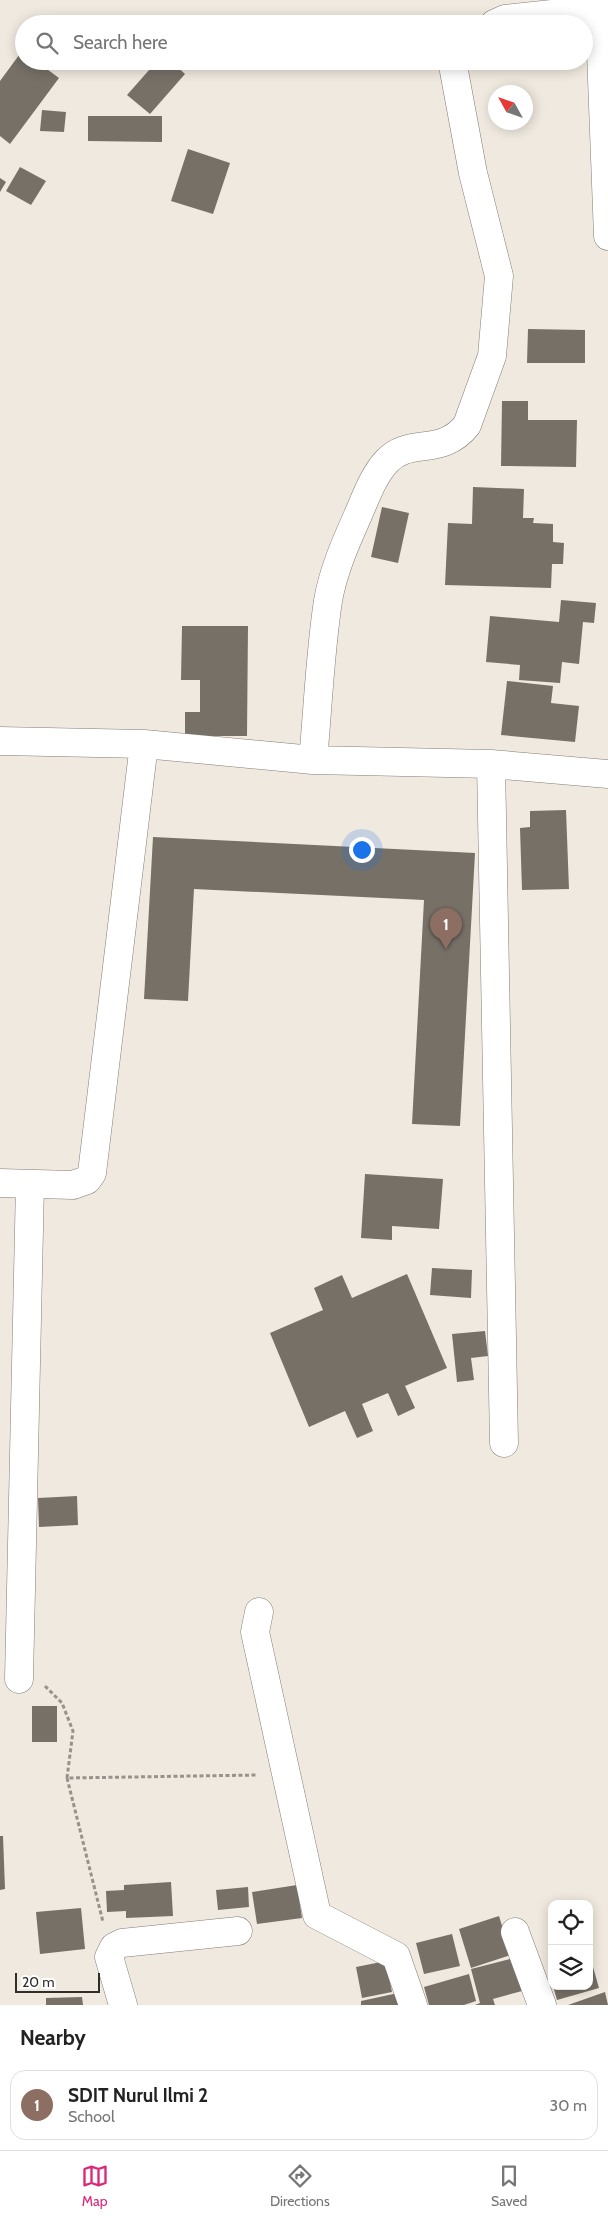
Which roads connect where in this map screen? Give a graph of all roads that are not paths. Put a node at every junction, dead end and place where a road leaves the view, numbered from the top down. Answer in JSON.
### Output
{"nodes":[{"id":1,"x":598,"y":5,"type":"edge"},
{"id":2,"x":532,"y":15,"type":"edge"},
{"id":3,"x":454,"y":70,"type":"edge"},
{"id":4,"x":608,"y":236,"type":"edge"},
{"id":5,"x":0,"y":741,"type":"edge"},
{"id":6,"x":144,"y":744,"type":"junction"},
{"id":7,"x":313,"y":760,"type":"junction"},
{"id":8,"x":492,"y":764,"type":"junction"},
{"id":9,"x":608,"y":774,"type":"edge"},
{"id":10,"x":0,"y":1183,"type":"edge"},
{"id":11,"x":30,"y":1184,"type":"junction"},
{"id":12,"x":504,"y":1443,"type":"dead end"},
{"id":13,"x":259,"y":1612,"type":"dead end"},
{"id":14,"x":19,"y":1679,"type":"road end"},
{"id":15,"x":238,"y":1930,"type":"dead end"},
{"id":16,"x":515,"y":1932,"type":"dead end"},
{"id":17,"x":123,"y":2005,"type":"edge"},
{"id":18,"x":412,"y":2005,"type":"edge"},
{"id":19,"x":542,"y":2005,"type":"edge"}],
"edges":[{"from":1,"to":2,"type":"street"},
{"from":1,"to":4,"type":"street"},
{"from":3,"to":7,"type":"street"},
{"from":5,"to":6,"type":"street"},
{"from":6,"to":7,"type":"street"},
{"from":6,"to":11,"type":"street"},
{"from":7,"to":8,"type":"street"},
{"from":8,"to":9,"type":"street"},
{"from":8,"to":12,"type":"street"},
{"from":10,"to":11,"type":"street"},
{"from":11,"to":14,"type":"street"},
{"from":13,"to":18,"type":"street"},
{"from":15,"to":17,"type":"street"},
{"from":16,"to":19,"type":"street"}]}
